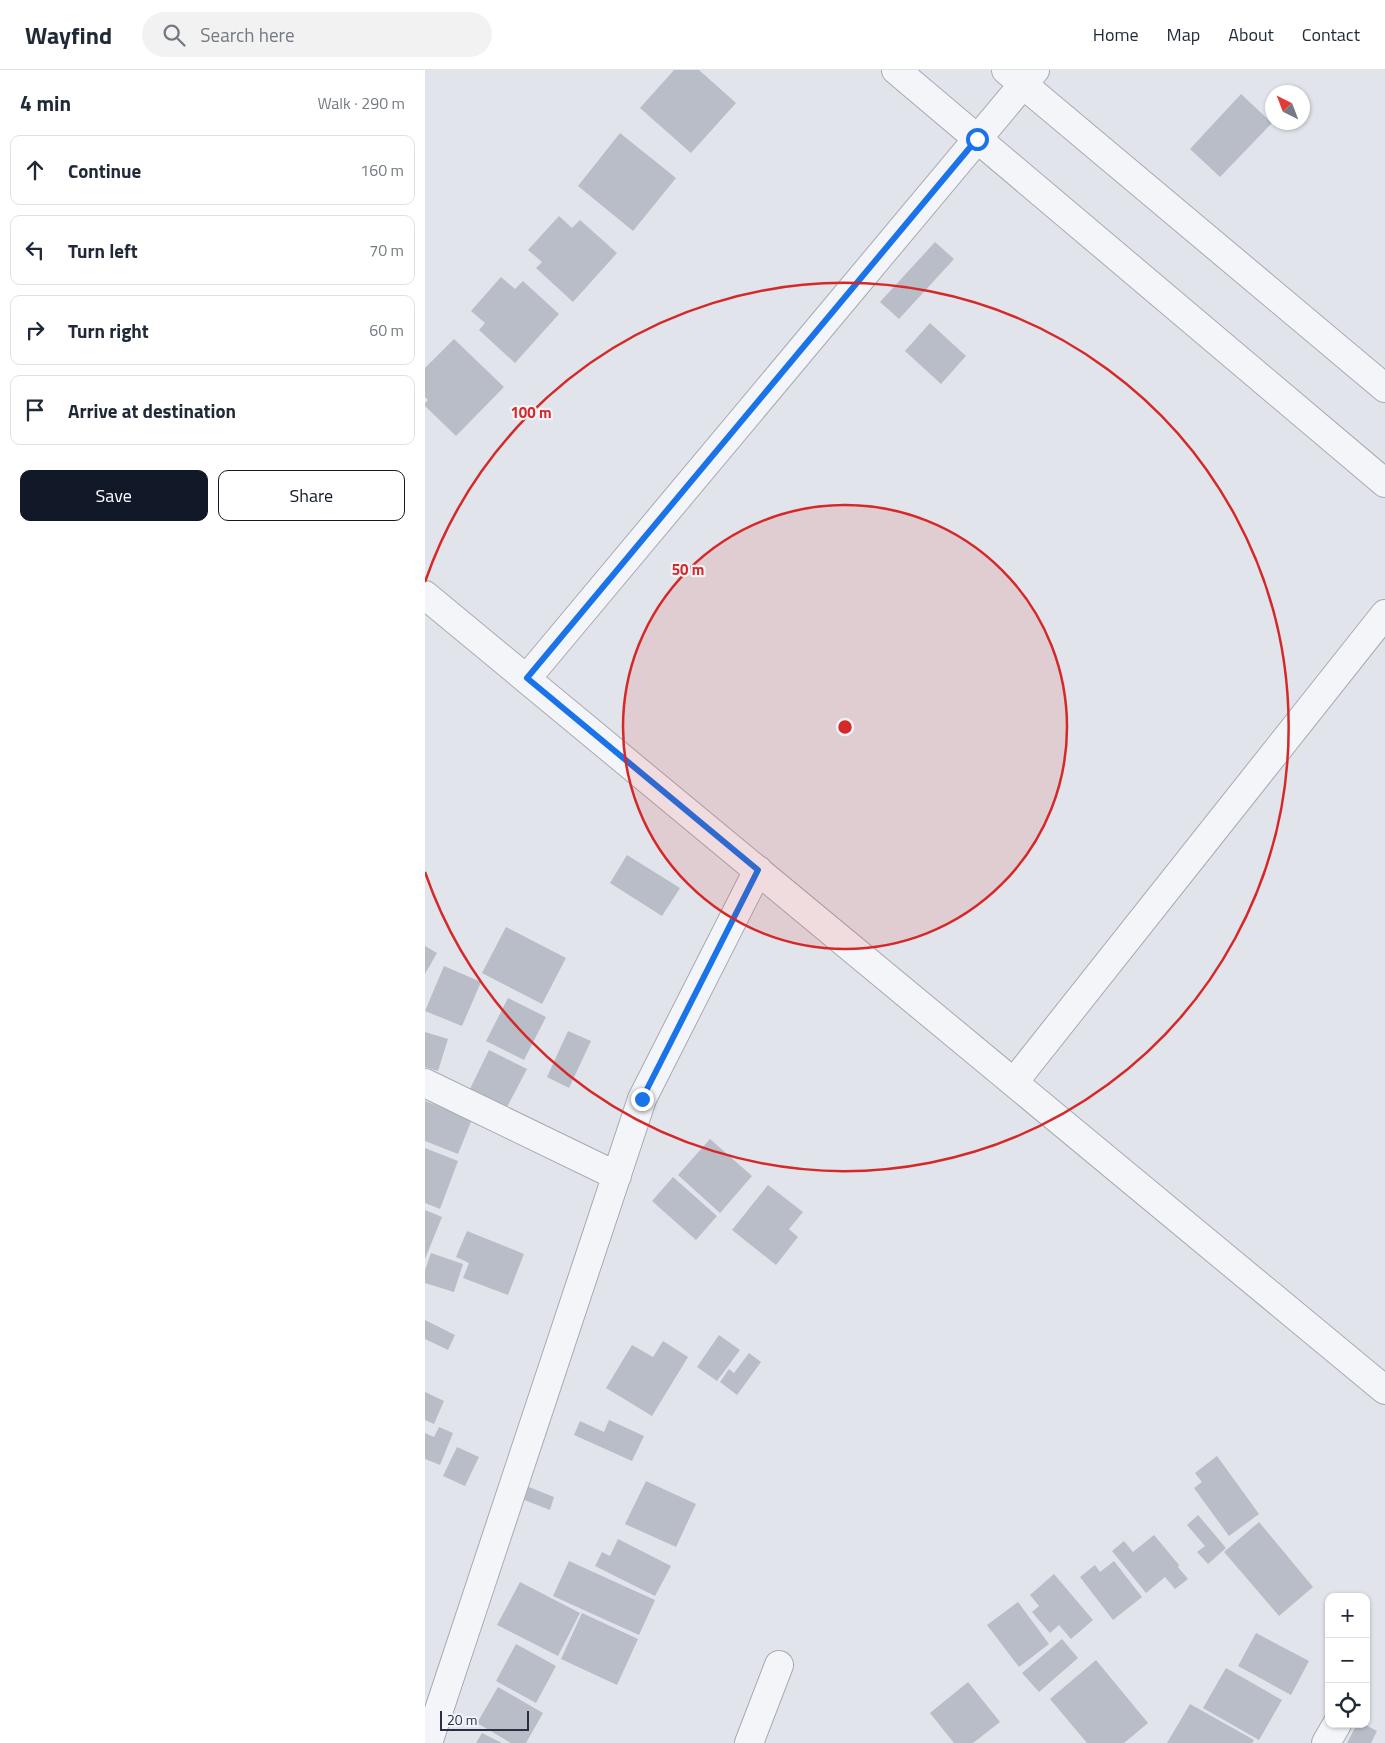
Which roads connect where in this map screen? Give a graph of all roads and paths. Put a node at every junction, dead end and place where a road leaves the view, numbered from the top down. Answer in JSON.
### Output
{"nodes":[{"id":1,"x":896,"y":70,"type":"edge"},
{"id":2,"x":1021,"y":75,"type":"edge"},
{"id":3,"x":977,"y":139,"type":"junction"},
{"id":4,"x":1385,"y":388,"type":"edge"},
{"id":5,"x":1385,"y":483,"type":"edge"},
{"id":6,"x":425,"y":595,"type":"edge"},
{"id":7,"x":1385,"y":614,"type":"edge"},
{"id":8,"x":527,"y":678,"type":"junction"},
{"id":9,"x":758,"y":870,"type":"junction"},
{"id":10,"x":1014,"y":1082,"type":"junction"},
{"id":11,"x":425,"y":1083,"type":"edge"},
{"id":12,"x":617,"y":1176,"type":"junction"},
{"id":13,"x":1385,"y":1390,"type":"edge"},
{"id":14,"x":779,"y":1665,"type":"dead end"},
{"id":15,"x":1335,"y":1728,"type":"edge"},
{"id":16,"x":427,"y":1743,"type":"edge"},
{"id":17,"x":749,"y":1743,"type":"edge"},
{"id":18,"x":1326,"y":1743,"type":"edge"}],
"edges":[{"from":1,"to":3,"type":"street"},
{"from":2,"to":3,"type":"street"},
{"from":2,"to":4,"type":"street"},
{"from":3,"to":5,"type":"street"},
{"from":3,"to":8,"type":"street"},
{"from":6,"to":8,"type":"street"},
{"from":7,"to":10,"type":"street"},
{"from":8,"to":9,"type":"street"},
{"from":9,"to":10,"type":"street"},
{"from":9,"to":12,"type":"street"},
{"from":10,"to":13,"type":"street"},
{"from":11,"to":12,"type":"street"},
{"from":12,"to":16,"type":"street"},
{"from":14,"to":17,"type":"street"},
{"from":15,"to":18,"type":"street"}]}
